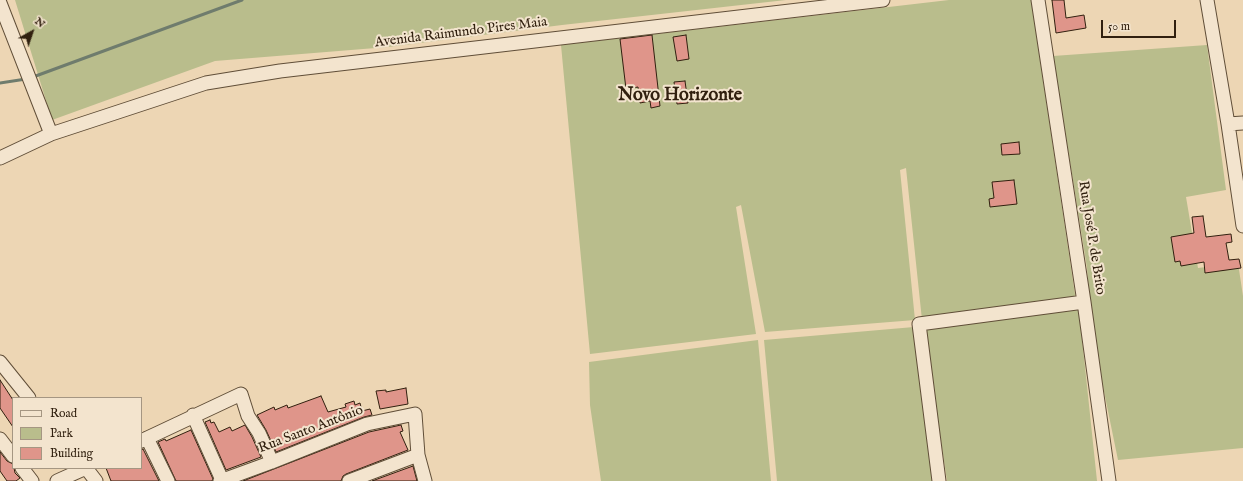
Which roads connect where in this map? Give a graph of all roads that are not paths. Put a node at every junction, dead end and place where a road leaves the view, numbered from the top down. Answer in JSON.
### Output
{"nodes":[{"id":1,"x":8,"y":0,"type":"edge"},
{"id":2,"x":883,"y":0,"type":"edge"},
{"id":3,"x":1038,"y":0,"type":"edge"},
{"id":4,"x":1207,"y":0,"type":"edge"},
{"id":5,"x":0,"y":3,"type":"edge"},
{"id":6,"x":30,"y":78,"type":"junction"},
{"id":7,"x":1243,"y":123,"type":"edge"},
{"id":8,"x":1228,"y":124,"type":"junction"},
{"id":9,"x":51,"y":134,"type":"junction"},
{"id":10,"x":0,"y":158,"type":"edge"},
{"id":11,"x":1243,"y":226,"type":"edge"},
{"id":12,"x":1084,"y":302,"type":"junction"},
{"id":13,"x":0,"y":362,"type":"edge"},
{"id":14,"x":28,"y":397,"type":"edge"},
{"id":15,"x":193,"y":415,"type":"junction"},
{"id":16,"x":0,"y":439,"type":"edge"},
{"id":17,"x":144,"y":440,"type":"edge"},
{"id":18,"x":12,"y":455,"type":"edge"},
{"id":19,"x":418,"y":455,"type":"junction"},
{"id":20,"x":272,"y":462,"type":"junction"},
{"id":21,"x":23,"y":469,"type":"edge"},
{"id":22,"x":84,"y":469,"type":"edge"},
{"id":23,"x":87,"y":469,"type":"edge"},
{"id":24,"x":32,"y":481,"type":"edge"},
{"id":25,"x":57,"y":481,"type":"edge"},
{"id":26,"x":96,"y":481,"type":"edge"},
{"id":27,"x":168,"y":481,"type":"edge"},
{"id":28,"x":221,"y":481,"type":"edge"},
{"id":29,"x":349,"y":481,"type":"edge"},
{"id":30,"x":425,"y":481,"type":"edge"},
{"id":31,"x":939,"y":481,"type":"edge"},
{"id":32,"x":1109,"y":481,"type":"edge"}],
"edges":[{"from":1,"to":6,"type":"street"},
{"from":2,"to":9,"type":"street","name":"Avenida Raimundo Pires Maia"},
{"from":3,"to":12,"type":"street","name":"Rua José P. de Brito"},
{"from":4,"to":8,"type":"street"},
{"from":5,"to":6,"type":"street"},
{"from":6,"to":9,"type":"street"},
{"from":7,"to":8,"type":"street"},
{"from":8,"to":11,"type":"street"},
{"from":9,"to":10,"type":"street","name":"Avenida Raimundo Pires Maia"},
{"from":12,"to":31,"type":"street"},
{"from":12,"to":32,"type":"street","name":"Rua José P. de Brito"},
{"from":13,"to":14,"type":"street"},
{"from":15,"to":17,"type":"street"},
{"from":15,"to":20,"type":"street"},
{"from":15,"to":28,"type":"street"},
{"from":16,"to":18,"type":"street"},
{"from":17,"to":27,"type":"street"},
{"from":19,"to":20,"type":"street","name":"Rua Santo Antônio"},
{"from":19,"to":29,"type":"street"},
{"from":19,"to":30,"type":"street"},
{"from":20,"to":28,"type":"street","name":"Rua Santo Antônio"},
{"from":21,"to":24,"type":"street"},
{"from":22,"to":25,"type":"street"},
{"from":23,"to":26,"type":"street"}]}
